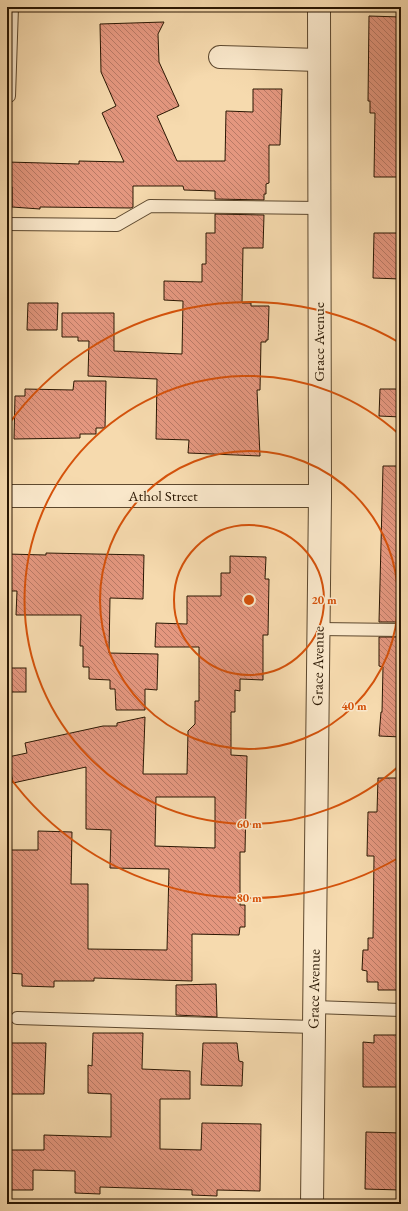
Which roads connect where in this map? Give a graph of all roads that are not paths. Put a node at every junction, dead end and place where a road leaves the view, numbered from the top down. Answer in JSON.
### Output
{"nodes":[{"id":1,"x":12,"y":7,"type":"edge"},
{"id":2,"x":319,"y":7,"type":"edge"},
{"id":3,"x":220,"y":57,"type":"dead end"},
{"id":4,"x":318,"y":60,"type":"junction"},
{"id":5,"x":9,"y":96,"type":"dead end"},
{"id":6,"x":319,"y":208,"type":"junction"},
{"id":7,"x":7,"y":224,"type":"edge"},
{"id":8,"x":7,"y":496,"type":"edge"},
{"id":9,"x":320,"y":496,"type":"junction"},
{"id":10,"x":319,"y":629,"type":"junction"},
{"id":11,"x":401,"y":630,"type":"edge"},
{"id":12,"x":401,"y":1010,"type":"edge"},
{"id":13,"x":314,"y":1017,"type":"junction"},
{"id":14,"x":17,"y":1018,"type":"dead end"},
{"id":15,"x":312,"y":1204,"type":"edge"}],
"edges":[{"from":1,"to":5,"type":"lane"},
{"from":2,"to":4,"type":"street","name":"Grace Avenue"},
{"from":3,"to":4,"type":"street"},
{"from":4,"to":6,"type":"street","name":"Grace Avenue"},
{"from":6,"to":7,"type":"lane"},
{"from":6,"to":9,"type":"street","name":"Grace Avenue"},
{"from":8,"to":9,"type":"street","name":"Athol Street"},
{"from":9,"to":10,"type":"street","name":"Grace Avenue"},
{"from":10,"to":11,"type":"lane"},
{"from":10,"to":13,"type":"street","name":"Grace Avenue"},
{"from":12,"to":13,"type":"lane"},
{"from":13,"to":14,"type":"lane"},
{"from":13,"to":15,"type":"street","name":"Grace Avenue"}]}
